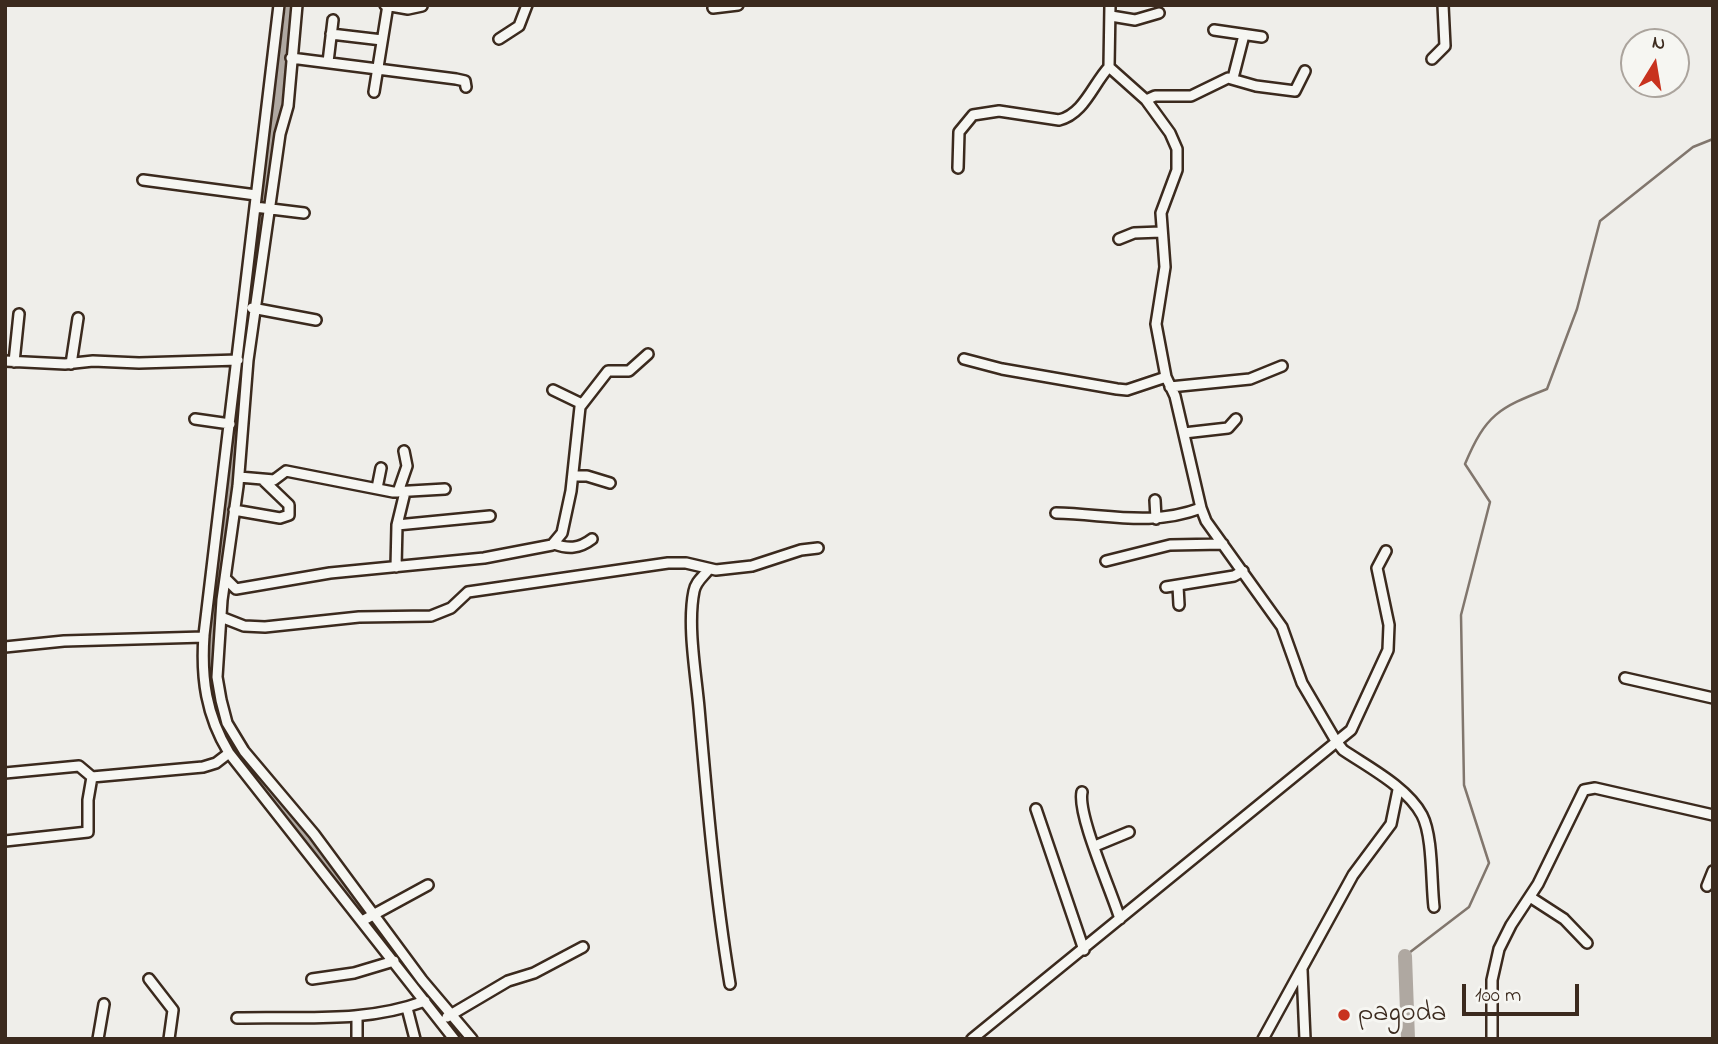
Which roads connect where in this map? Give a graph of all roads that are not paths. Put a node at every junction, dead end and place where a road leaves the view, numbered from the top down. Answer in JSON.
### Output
{"nodes":[{"id":1,"x":279,"y":5,"type":"edge"},
{"id":2,"x":297,"y":5,"type":"edge"},
{"id":3,"x":387,"y":5,"type":"edge"},
{"id":4,"x":527,"y":5,"type":"edge"},
{"id":5,"x":737,"y":5,"type":"edge"},
{"id":6,"x":1110,"y":5,"type":"edge"},
{"id":7,"x":1443,"y":5,"type":"edge"},
{"id":8,"x":422,"y":6,"type":"edge"},
{"id":9,"x":713,"y":8,"type":"dead end"},
{"id":10,"x":1159,"y":13,"type":"dead end"},
{"id":11,"x":1111,"y":16,"type":"junction"},
{"id":12,"x":332,"y":20,"type":"dead end"},
{"id":13,"x":1214,"y":30,"type":"dead end"},
{"id":14,"x":331,"y":34,"type":"junction"},
{"id":15,"x":1244,"y":34,"type":"junction"},
{"id":16,"x":1262,"y":37,"type":"dead end"},
{"id":17,"x":499,"y":39,"type":"dead end"},
{"id":18,"x":382,"y":40,"type":"junction"},
{"id":19,"x":291,"y":58,"type":"junction"},
{"id":20,"x":1432,"y":59,"type":"dead end"},
{"id":21,"x":328,"y":62,"type":"junction"},
{"id":22,"x":1110,"y":67,"type":"junction"},
{"id":23,"x":378,"y":69,"type":"junction"},
{"id":24,"x":1305,"y":71,"type":"dead end"},
{"id":25,"x":1233,"y":78,"type":"junction"},
{"id":26,"x":466,"y":87,"type":"dead end"},
{"id":27,"x":374,"y":92,"type":"dead end"},
{"id":28,"x":1146,"y":100,"type":"junction"},
{"id":29,"x":958,"y":168,"type":"dead end"},
{"id":30,"x":143,"y":180,"type":"dead end"},
{"id":31,"x":256,"y":195,"type":"junction"},
{"id":32,"x":262,"y":208,"type":"junction"},
{"id":33,"x":304,"y":213,"type":"dead end"},
{"id":34,"x":1161,"y":232,"type":"junction"},
{"id":35,"x":1119,"y":239,"type":"dead end"},
{"id":36,"x":250,"y":308,"type":"junction"},
{"id":37,"x":19,"y":314,"type":"dead end"},
{"id":38,"x":78,"y":318,"type":"dead end"},
{"id":39,"x":316,"y":320,"type":"dead end"},
{"id":40,"x":648,"y":354,"type":"dead end"},
{"id":41,"x":964,"y":359,"type":"dead end"},
{"id":42,"x":237,"y":360,"type":"junction"},
{"id":43,"x":10,"y":361,"type":"edge"},
{"id":44,"x":71,"y":363,"type":"junction"},
{"id":45,"x":1282,"y":366,"type":"dead end"},
{"id":46,"x":1168,"y":382,"type":"junction"},
{"id":47,"x":553,"y":390,"type":"dead end"},
{"id":48,"x":582,"y":404,"type":"junction"},
{"id":49,"x":195,"y":419,"type":"dead end"},
{"id":50,"x":1236,"y":419,"type":"dead end"},
{"id":51,"x":230,"y":424,"type":"junction"},
{"id":52,"x":1184,"y":433,"type":"junction"},
{"id":53,"x":404,"y":451,"type":"dead end"},
{"id":54,"x":378,"y":469,"type":"dead end"},
{"id":55,"x":573,"y":476,"type":"junction"},
{"id":56,"x":239,"y":477,"type":"junction"},
{"id":57,"x":262,"y":480,"type":"junction"},
{"id":58,"x":611,"y":483,"type":"dead end"},
{"id":59,"x":375,"y":488,"type":"junction"},
{"id":60,"x":445,"y":489,"type":"dead end"},
{"id":61,"x":401,"y":492,"type":"junction"},
{"id":62,"x":1155,"y":499,"type":"dead end"},
{"id":63,"x":1201,"y":508,"type":"junction"},
{"id":64,"x":234,"y":510,"type":"junction"},
{"id":65,"x":1056,"y":513,"type":"dead end"},
{"id":66,"x":490,"y":516,"type":"dead end"},
{"id":67,"x":1156,"y":519,"type":"junction"},
{"id":68,"x":397,"y":525,"type":"junction"},
{"id":69,"x":592,"y":539,"type":"dead end"},
{"id":70,"x":223,"y":542,"type":"junction"},
{"id":71,"x":554,"y":544,"type":"junction"},
{"id":72,"x":1223,"y":544,"type":"junction"},
{"id":73,"x":818,"y":548,"type":"dead end"},
{"id":74,"x":1386,"y":551,"type":"dead end"},
{"id":75,"x":1106,"y":561,"type":"dead end"},
{"id":76,"x":396,"y":567,"type":"junction"},
{"id":77,"x":709,"y":569,"type":"junction"},
{"id":78,"x":1242,"y":571,"type":"junction"},
{"id":79,"x":226,"y":579,"type":"junction"},
{"id":80,"x":1178,"y":586,"type":"junction"},
{"id":81,"x":1166,"y":587,"type":"dead end"},
{"id":82,"x":1179,"y":605,"type":"dead end"},
{"id":83,"x":221,"y":617,"type":"junction"},
{"id":84,"x":204,"y":637,"type":"junction"},
{"id":85,"x":5,"y":648,"type":"edge"},
{"id":86,"x":1625,"y":678,"type":"dead end"},
{"id":87,"x":1713,"y":698,"type":"edge"},
{"id":88,"x":1336,"y":741,"type":"junction"},
{"id":89,"x":229,"y":753,"type":"junction"},
{"id":90,"x":5,"y":773,"type":"edge"},
{"id":91,"x":92,"y":778,"type":"junction"},
{"id":92,"x":1398,"y":790,"type":"junction"},
{"id":93,"x":1083,"y":792,"type":"dead end"},
{"id":94,"x":1036,"y":809,"type":"dead end"},
{"id":95,"x":1713,"y":816,"type":"edge"},
{"id":96,"x":1129,"y":832,"type":"dead end"},
{"id":97,"x":5,"y":841,"type":"edge"},
{"id":98,"x":1095,"y":846,"type":"junction"},
{"id":99,"x":1713,"y":871,"type":"edge"},
{"id":100,"x":428,"y":885,"type":"dead end"},
{"id":101,"x":1707,"y":886,"type":"dead end"},
{"id":102,"x":1530,"y":897,"type":"junction"},
{"id":103,"x":1434,"y":907,"type":"dead end"},
{"id":104,"x":368,"y":917,"type":"junction"},
{"id":105,"x":1120,"y":919,"type":"junction"},
{"id":106,"x":1587,"y":943,"type":"dead end"},
{"id":107,"x":583,"y":947,"type":"dead end"},
{"id":108,"x":1084,"y":950,"type":"junction"},
{"id":109,"x":394,"y":961,"type":"junction"},
{"id":110,"x":1302,"y":968,"type":"junction"},
{"id":111,"x":149,"y":979,"type":"dead end"},
{"id":112,"x":312,"y":979,"type":"dead end"},
{"id":113,"x":730,"y":984,"type":"dead end"},
{"id":114,"x":425,"y":1001,"type":"junction"},
{"id":115,"x":104,"y":1004,"type":"dead end"},
{"id":116,"x":407,"y":1008,"type":"junction"},
{"id":117,"x":357,"y":1017,"type":"junction"},
{"id":118,"x":237,"y":1018,"type":"dead end"},
{"id":119,"x":445,"y":1018,"type":"junction"},
{"id":120,"x":99,"y":1039,"type":"edge"},
{"id":121,"x":169,"y":1039,"type":"edge"},
{"id":122,"x":357,"y":1039,"type":"edge"},
{"id":123,"x":415,"y":1039,"type":"edge"},
{"id":124,"x":454,"y":1039,"type":"edge"},
{"id":125,"x":472,"y":1039,"type":"edge"},
{"id":126,"x":972,"y":1039,"type":"edge"},
{"id":127,"x":1263,"y":1039,"type":"edge"},
{"id":128,"x":1305,"y":1039,"type":"edge"},
{"id":129,"x":1492,"y":1039,"type":"edge"}],
"edges":[{"from":1,"to":31,"type":"street"},
{"from":2,"to":19,"type":"street"},
{"from":3,"to":8,"type":"street"},
{"from":3,"to":18,"type":"street"},
{"from":4,"to":17,"type":"street"},
{"from":5,"to":9,"type":"street"},
{"from":6,"to":11,"type":"street"},
{"from":7,"to":20,"type":"street"},
{"from":10,"to":11,"type":"street"},
{"from":11,"to":22,"type":"street"},
{"from":12,"to":14,"type":"street"},
{"from":13,"to":15,"type":"street"},
{"from":14,"to":18,"type":"street"},
{"from":14,"to":21,"type":"street"},
{"from":15,"to":16,"type":"street"},
{"from":15,"to":25,"type":"street"},
{"from":18,"to":23,"type":"street"},
{"from":19,"to":21,"type":"street"},
{"from":19,"to":32,"type":"street"},
{"from":21,"to":23,"type":"street"},
{"from":22,"to":28,"type":"street"},
{"from":22,"to":29,"type":"street"},
{"from":23,"to":26,"type":"street"},
{"from":23,"to":27,"type":"street"},
{"from":24,"to":25,"type":"street"},
{"from":25,"to":28,"type":"street"},
{"from":28,"to":34,"type":"street"},
{"from":30,"to":31,"type":"street"},
{"from":31,"to":32,"type":"street"},
{"from":32,"to":33,"type":"street"},
{"from":32,"to":36,"type":"street"},
{"from":32,"to":36,"type":"street"},
{"from":34,"to":35,"type":"street"},
{"from":34,"to":46,"type":"street"},
{"from":36,"to":39,"type":"street"},
{"from":36,"to":42,"type":"street"},
{"from":36,"to":56,"type":"street"},
{"from":37,"to":43,"type":"street"},
{"from":38,"to":44,"type":"street"},
{"from":40,"to":48,"type":"street"},
{"from":41,"to":46,"type":"street"},
{"from":42,"to":44,"type":"street"},
{"from":42,"to":51,"type":"street"},
{"from":43,"to":44,"type":"street"},
{"from":45,"to":46,"type":"street"},
{"from":46,"to":52,"type":"street"},
{"from":47,"to":48,"type":"street"},
{"from":48,"to":55,"type":"street"},
{"from":49,"to":51,"type":"street"},
{"from":50,"to":52,"type":"street"},
{"from":51,"to":70,"type":"street"},
{"from":52,"to":63,"type":"street"},
{"from":53,"to":61,"type":"street"},
{"from":54,"to":59,"type":"street"},
{"from":55,"to":58,"type":"street"},
{"from":55,"to":71,"type":"street"},
{"from":56,"to":57,"type":"street"},
{"from":56,"to":64,"type":"street"},
{"from":57,"to":59,"type":"street"},
{"from":57,"to":64,"type":"street"},
{"from":59,"to":61,"type":"street"},
{"from":60,"to":61,"type":"street"},
{"from":61,"to":68,"type":"street"},
{"from":62,"to":67,"type":"street"},
{"from":63,"to":67,"type":"street"},
{"from":63,"to":72,"type":"street"},
{"from":64,"to":70,"type":"street"},
{"from":65,"to":67,"type":"street"},
{"from":66,"to":68,"type":"street"},
{"from":68,"to":76,"type":"street"},
{"from":69,"to":71,"type":"street"},
{"from":70,"to":79,"type":"street"},
{"from":70,"to":84,"type":"street"},
{"from":71,"to":76,"type":"street"},
{"from":72,"to":75,"type":"street"},
{"from":72,"to":78,"type":"street"},
{"from":73,"to":77,"type":"street"},
{"from":74,"to":88,"type":"street"},
{"from":76,"to":79,"type":"street"},
{"from":77,"to":83,"type":"street"},
{"from":77,"to":113,"type":"street"},
{"from":78,"to":80,"type":"street"},
{"from":78,"to":88,"type":"street"},
{"from":79,"to":83,"type":"street"},
{"from":80,"to":81,"type":"street"},
{"from":80,"to":82,"type":"street"},
{"from":83,"to":104,"type":"street"},
{"from":84,"to":85,"type":"street"},
{"from":84,"to":89,"type":"street"},
{"from":86,"to":87,"type":"street"},
{"from":88,"to":92,"type":"street"},
{"from":88,"to":105,"type":"street"},
{"from":89,"to":91,"type":"street"},
{"from":89,"to":104,"type":"street"},
{"from":90,"to":91,"type":"street"},
{"from":91,"to":97,"type":"street"},
{"from":92,"to":103,"type":"street"},
{"from":92,"to":110,"type":"street"},
{"from":93,"to":98,"type":"street"},
{"from":94,"to":108,"type":"street"},
{"from":95,"to":102,"type":"street"},
{"from":96,"to":98,"type":"street"},
{"from":98,"to":105,"type":"street"},
{"from":99,"to":101,"type":"street"},
{"from":100,"to":104,"type":"street"},
{"from":102,"to":106,"type":"street"},
{"from":102,"to":129,"type":"street"},
{"from":104,"to":109,"type":"street"},
{"from":104,"to":119,"type":"street"},
{"from":105,"to":108,"type":"street"},
{"from":107,"to":119,"type":"street"},
{"from":108,"to":126,"type":"street"},
{"from":109,"to":112,"type":"street"},
{"from":109,"to":114,"type":"street"},
{"from":110,"to":127,"type":"street"},
{"from":110,"to":128,"type":"street"},
{"from":111,"to":121,"type":"street"},
{"from":114,"to":116,"type":"street"},
{"from":114,"to":119,"type":"street"},
{"from":115,"to":120,"type":"street"},
{"from":116,"to":117,"type":"street"},
{"from":116,"to":123,"type":"street"},
{"from":117,"to":118,"type":"street"},
{"from":117,"to":122,"type":"street"},
{"from":119,"to":124,"type":"street"},
{"from":119,"to":125,"type":"street"}]}
